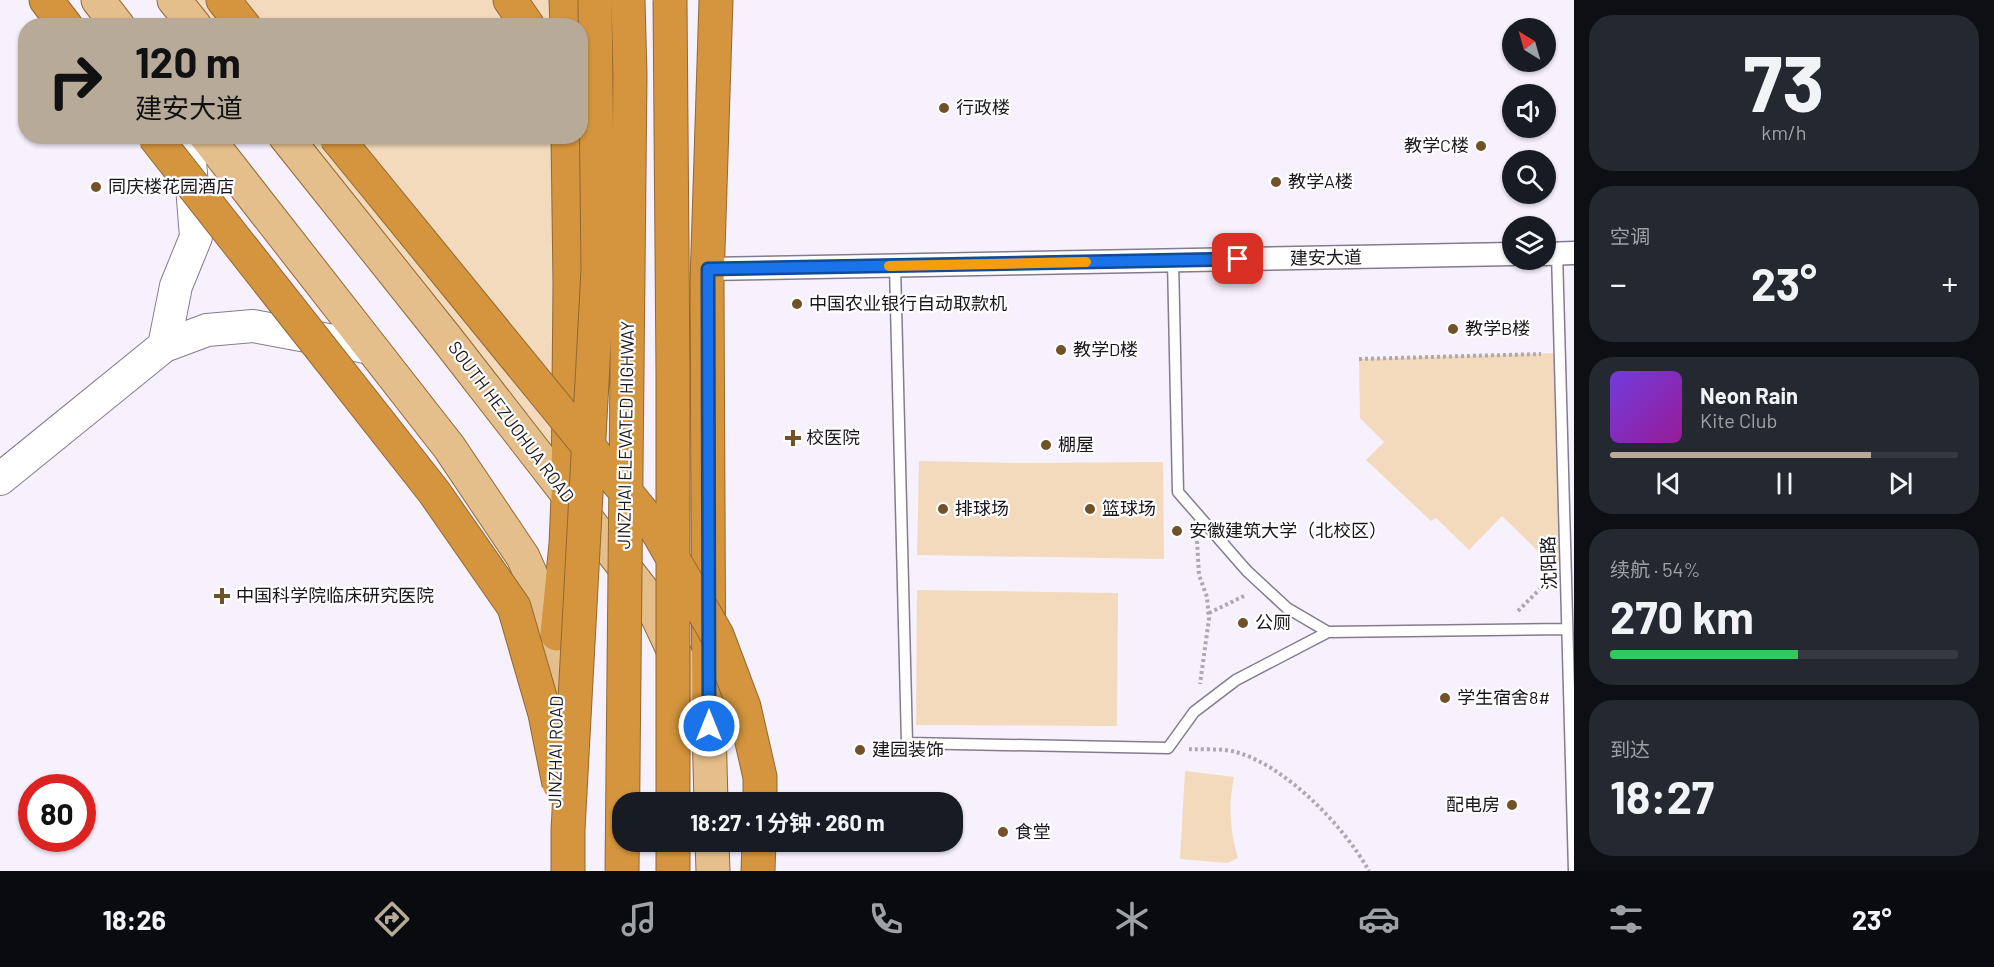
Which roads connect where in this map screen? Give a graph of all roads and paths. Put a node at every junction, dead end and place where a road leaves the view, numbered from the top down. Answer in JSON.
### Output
{"nodes":[{"id":1,"x":46,"y":0,"type":"edge"},
{"id":2,"x":98,"y":0,"type":"edge"},
{"id":3,"x":174,"y":0,"type":"edge"},
{"id":4,"x":223,"y":0,"type":"edge"},
{"id":5,"x":510,"y":0,"type":"edge"},
{"id":6,"x":566,"y":0,"type":"edge"},
{"id":7,"x":594,"y":0,"type":"edge"},
{"id":8,"x":628,"y":0,"type":"edge"},
{"id":9,"x":670,"y":0,"type":"edge"},
{"id":10,"x":716,"y":0,"type":"edge"},
{"id":11,"x":60,"y":18,"type":"edge"},
{"id":12,"x":112,"y":18,"type":"edge"},
{"id":13,"x":189,"y":18,"type":"edge"},
{"id":14,"x":238,"y":18,"type":"edge"},
{"id":15,"x":522,"y":18,"type":"edge"},
{"id":16,"x":567,"y":18,"type":"edge"},
{"id":17,"x":160,"y":144,"type":"edge"},
{"id":18,"x":189,"y":144,"type":"edge"},
{"id":19,"x":212,"y":144,"type":"edge"},
{"id":20,"x":291,"y":144,"type":"edge"},
{"id":21,"x":342,"y":144,"type":"edge"},
{"id":22,"x":568,"y":144,"type":"edge"},
{"id":23,"x":586,"y":144,"type":"edge"},
{"id":24,"x":1559,"y":253,"type":"edge"},
{"id":25,"x":1502,"y":254,"type":"edge"},
{"id":26,"x":1173,"y":261,"type":"junction"},
{"id":27,"x":895,"y":266,"type":"junction"},
{"id":28,"x":708,"y":269,"type":"junction"},
{"id":29,"x":598,"y":270,"type":"junction"},
{"id":30,"x":164,"y":346,"type":"junction"},
{"id":31,"x":371,"y":348,"type":"junction"},
{"id":32,"x":1560,"y":353,"type":"junction"},
{"id":33,"x":1359,"y":359,"type":"dead end"},
{"id":34,"x":0,"y":479,"type":"edge"},
{"id":35,"x":568,"y":497,"type":"junction"},
{"id":36,"x":1195,"y":510,"type":"junction"},
{"id":37,"x":1566,"y":563,"type":"junction"},
{"id":38,"x":1264,"y":586,"type":"junction"},
{"id":39,"x":1209,"y":614,"type":"junction"},
{"id":40,"x":1567,"y":629,"type":"junction"},
{"id":41,"x":1499,"y":630,"type":"junction"},
{"id":42,"x":1328,"y":632,"type":"junction"},
{"id":43,"x":557,"y":634,"type":"junction"},
{"id":44,"x":1194,"y":712,"type":"junction"},
{"id":45,"x":709,"y":726,"type":"junction"},
{"id":46,"x":1168,"y":748,"type":"junction"},
{"id":47,"x":673,"y":792,"type":"edge"},
{"id":48,"x":711,"y":792,"type":"edge"},
{"id":49,"x":759,"y":792,"type":"edge"},
{"id":50,"x":568,"y":830,"type":"junction"},
{"id":51,"x":673,"y":852,"type":"edge"},
{"id":52,"x":712,"y":852,"type":"edge"},
{"id":53,"x":759,"y":852,"type":"edge"},
{"id":54,"x":555,"y":871,"type":"edge"},
{"id":55,"x":568,"y":871,"type":"edge"},
{"id":56,"x":622,"y":871,"type":"edge"},
{"id":57,"x":673,"y":871,"type":"edge"},
{"id":58,"x":713,"y":871,"type":"edge"},
{"id":59,"x":758,"y":871,"type":"edge"},
{"id":60,"x":1369,"y":871,"type":"edge"},
{"id":61,"x":1574,"y":871,"type":"edge"}],
"edges":[{"from":1,"to":11,"type":"highway"},
{"from":2,"to":12,"type":"main road"},
{"from":3,"to":13,"type":"main road"},
{"from":4,"to":14,"type":"highway"},
{"from":5,"to":15,"type":"highway"},
{"from":6,"to":16,"type":"highway"},
{"from":7,"to":29,"type":"highway","bridge":true},
{"from":8,"to":56,"type":"highway","name":"JINZHAI ELEVATED HIGHWAY","bridge":true},
{"from":9,"to":47,"type":"highway","bridge":true},
{"from":10,"to":28,"type":"highway"},
{"from":17,"to":50,"type":"highway","bridge":true},
{"from":18,"to":30,"type":"street"},
{"from":19,"to":31,"type":"main road"},
{"from":20,"to":35,"type":"main road","name":"SOUTH HEZUOHUA ROAD"},
{"from":21,"to":49,"type":"highway","bridge":true},
{"from":22,"to":35,"type":"highway"},
{"from":23,"to":29,"type":"highway","bridge":true},
{"from":24,"to":32,"type":"lane","name":"沈阳路"},
{"from":25,"to":26,"type":"street","name":"建安大道"},
{"from":26,"to":27,"type":"street","name":"建安大道"},
{"from":26,"to":36,"type":"lane"},
{"from":27,"to":28,"type":"street","name":"建安大道"},
{"from":27,"to":46,"type":"lane"},
{"from":28,"to":45,"type":"highway"},
{"from":29,"to":50,"type":"highway","bridge":true},
{"from":30,"to":31,"type":"street"},
{"from":30,"to":34,"type":"street"},
{"from":31,"to":43,"type":"main road"},
{"from":32,"to":33,"type":"path"},
{"from":32,"to":37,"type":"lane","name":"沈阳路"},
{"from":35,"to":43,"type":"highway"},
{"from":35,"to":45,"type":"main road","name":"SOUTH HEZUOHUA ROAD"},
{"from":36,"to":38,"type":"lane"},
{"from":36,"to":39,"type":"path"},
{"from":37,"to":40,"type":"lane","name":"沈阳路"},
{"from":37,"to":41,"type":"path"},
{"from":38,"to":39,"type":"path"},
{"from":38,"to":42,"type":"lane"},
{"from":39,"to":44,"type":"path"},
{"from":40,"to":41,"type":"lane"},
{"from":40,"to":61,"type":"lane","name":"沈阳路"},
{"from":41,"to":42,"type":"lane"},
{"from":42,"to":44,"type":"lane"},
{"from":43,"to":54,"type":"main road","name":"JINZHAI ROAD"},
{"from":44,"to":46,"type":"lane"},
{"from":45,"to":48,"type":"main road"},
{"from":46,"to":60,"type":"path"},
{"from":50,"to":55,"type":"highway","bridge":true},
{"from":51,"to":57,"type":"highway"},
{"from":52,"to":58,"type":"main road"},
{"from":53,"to":59,"type":"highway"}]}
